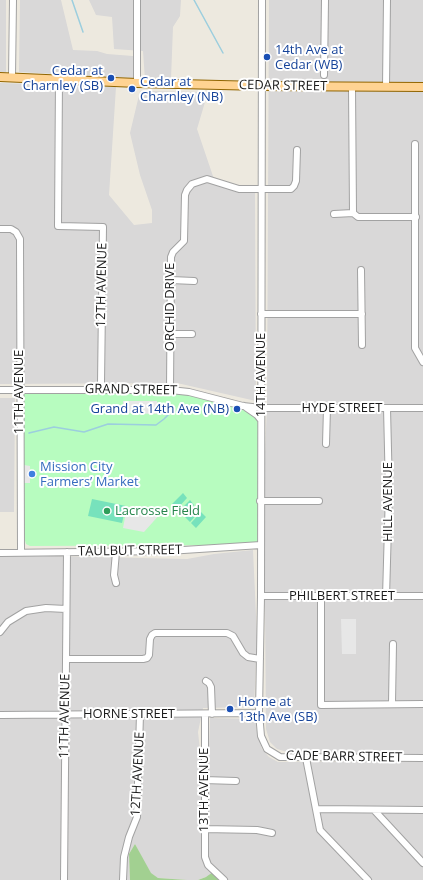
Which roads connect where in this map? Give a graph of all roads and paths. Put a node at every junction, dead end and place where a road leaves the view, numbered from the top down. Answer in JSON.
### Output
{"nodes":[{"id":1,"x":13,"y":0,"type":"edge"},
{"id":2,"x":137,"y":0,"type":"edge"},
{"id":3,"x":262,"y":0,"type":"edge"},
{"id":4,"x":325,"y":0,"type":"edge"},
{"id":5,"x":386,"y":0,"type":"edge"},
{"id":6,"x":324,"y":75,"type":"dead end"},
{"id":7,"x":0,"y":77,"type":"edge"},
{"id":8,"x":12,"y":77,"type":"junction"},
{"id":9,"x":59,"y":79,"type":"junction"},
{"id":10,"x":137,"y":83,"type":"junction"},
{"id":11,"x":262,"y":86,"type":"junction"},
{"id":12,"x":352,"y":87,"type":"junction"},
{"id":13,"x":386,"y":87,"type":"junction"},
{"id":14,"x":423,"y":87,"type":"edge"},
{"id":15,"x":415,"y":144,"type":"dead end"},
{"id":16,"x":297,"y":150,"type":"dead end"},
{"id":17,"x":416,"y":182,"type":"junction"},
{"id":18,"x":423,"y":182,"type":"edge"},
{"id":19,"x":261,"y":189,"type":"junction"},
{"id":20,"x":353,"y":213,"type":"junction"},
{"id":21,"x":334,"y":214,"type":"dead end"},
{"id":22,"x":416,"y":217,"type":"junction"},
{"id":23,"x":0,"y":229,"type":"edge"},
{"id":24,"x":420,"y":250,"type":"edge"},
{"id":25,"x":361,"y":270,"type":"dead end"},
{"id":26,"x":171,"y":280,"type":"junction"},
{"id":27,"x":194,"y":280,"type":"dead end"},
{"id":28,"x":261,"y":314,"type":"junction"},
{"id":29,"x":362,"y":314,"type":"junction"},
{"id":30,"x":170,"y":334,"type":"junction"},
{"id":31,"x":192,"y":334,"type":"dead end"},
{"id":32,"x":362,"y":345,"type":"dead end"},
{"id":33,"x":423,"y":362,"type":"edge"},
{"id":34,"x":19,"y":389,"type":"junction"},
{"id":35,"x":104,"y":389,"type":"junction"},
{"id":36,"x":0,"y":390,"type":"edge"},
{"id":37,"x":170,"y":390,"type":"junction"},
{"id":38,"x":243,"y":406,"type":"junction"},
{"id":39,"x":261,"y":408,"type":"junction"},
{"id":40,"x":326,"y":408,"type":"junction"},
{"id":41,"x":386,"y":408,"type":"junction"},
{"id":42,"x":423,"y":408,"type":"edge"},
{"id":43,"x":261,"y":420,"type":"junction"},
{"id":44,"x":326,"y":444,"type":"dead end"},
{"id":45,"x":260,"y":501,"type":"junction"},
{"id":46,"x":319,"y":501,"type":"dead end"},
{"id":47,"x":261,"y":545,"type":"junction"},
{"id":48,"x":20,"y":552,"type":"junction"},
{"id":49,"x":67,"y":552,"type":"junction"},
{"id":50,"x":116,"y":552,"type":"junction"},
{"id":51,"x":0,"y":553,"type":"edge"},
{"id":52,"x":116,"y":583,"type":"dead end"},
{"id":53,"x":261,"y":596,"type":"junction"},
{"id":54,"x":321,"y":596,"type":"junction"},
{"id":55,"x":423,"y":596,"type":"edge"},
{"id":56,"x":386,"y":597,"type":"junction"},
{"id":57,"x":66,"y":609,"type":"junction"},
{"id":58,"x":0,"y":632,"type":"edge"},
{"id":59,"x":393,"y":644,"type":"dead end"},
{"id":60,"x":66,"y":659,"type":"junction"},
{"id":61,"x":260,"y":659,"type":"junction"},
{"id":62,"x":206,"y":681,"type":"dead end"},
{"id":63,"x":392,"y":703,"type":"junction"},
{"id":64,"x":423,"y":704,"type":"edge"},
{"id":65,"x":259,"y":713,"type":"junction"},
{"id":66,"x":140,"y":714,"type":"junction"},
{"id":67,"x":204,"y":714,"type":"junction"},
{"id":68,"x":212,"y":714,"type":"junction"},
{"id":69,"x":0,"y":715,"type":"edge"},
{"id":70,"x":65,"y":715,"type":"junction"},
{"id":71,"x":267,"y":749,"type":"joint"},
{"id":72,"x":306,"y":758,"type":"junction"},
{"id":73,"x":423,"y":758,"type":"edge"},
{"id":74,"x":204,"y":780,"type":"junction"},
{"id":75,"x":236,"y":781,"type":"dead end"},
{"id":76,"x":316,"y":809,"type":"junction"},
{"id":77,"x":374,"y":810,"type":"junction"},
{"id":78,"x":423,"y":810,"type":"edge"},
{"id":79,"x":204,"y":829,"type":"junction"},
{"id":80,"x":272,"y":833,"type":"dead end"},
{"id":81,"x":423,"y":863,"type":"edge"},
{"id":82,"x":64,"y":880,"type":"edge"},
{"id":83,"x":123,"y":880,"type":"edge"},
{"id":84,"x":224,"y":880,"type":"edge"},
{"id":85,"x":368,"y":880,"type":"edge"}],
"edges":[{"from":1,"to":8,"type":"street"},
{"from":2,"to":10,"type":"street"},
{"from":3,"to":11,"type":"street","name":"14TH AVENUE"},
{"from":4,"to":6,"type":"street"},
{"from":5,"to":13,"type":"street"},
{"from":7,"to":8,"type":"main road","name":"CEDAR STREET"},
{"from":8,"to":9,"type":"main road","name":"CEDAR STREET"},
{"from":9,"to":10,"type":"main road","name":"CEDAR STREET"},
{"from":9,"to":35,"type":"street","name":"12TH AVENUE"},
{"from":10,"to":11,"type":"main road","name":"CEDAR STREET"},
{"from":11,"to":12,"type":"main road","name":"CEDAR STREET"},
{"from":11,"to":19,"type":"street","name":"14TH AVENUE"},
{"from":12,"to":13,"type":"main road","name":"CEDAR STREET"},
{"from":12,"to":20,"type":"street"},
{"from":13,"to":14,"type":"main road","name":"CEDAR STREET"},
{"from":15,"to":17,"type":"street"},
{"from":16,"to":19,"type":"street","name":"ORCHID DRIVE"},
{"from":17,"to":18,"type":"street"},
{"from":17,"to":22,"type":"street"},
{"from":19,"to":26,"type":"street","name":"ORCHID DRIVE"},
{"from":19,"to":28,"type":"street","name":"14TH AVENUE"},
{"from":20,"to":21,"type":"street"},
{"from":20,"to":22,"type":"street"},
{"from":22,"to":24,"type":"street"},
{"from":23,"to":34,"type":"street","name":"11TH AVENUE"},
{"from":24,"to":33,"type":"street"},
{"from":25,"to":29,"type":"street"},
{"from":26,"to":27,"type":"street"},
{"from":26,"to":30,"type":"street","name":"ORCHID DRIVE"},
{"from":28,"to":29,"type":"street"},
{"from":28,"to":39,"type":"street","name":"14TH AVENUE"},
{"from":29,"to":32,"type":"street"},
{"from":30,"to":31,"type":"street"},
{"from":30,"to":37,"type":"street","name":"ORCHID DRIVE"},
{"from":34,"to":35,"type":"street","name":"GRAND STREET"},
{"from":34,"to":36,"type":"street","name":"GRAND STREET"},
{"from":34,"to":48,"type":"street","name":"11TH AVENUE"},
{"from":35,"to":37,"type":"street","name":"GRAND STREET"},
{"from":37,"to":38,"type":"street","name":"GRAND STREET"},
{"from":38,"to":39,"type":"street","name":"GRAND STREET"},
{"from":38,"to":43,"type":"street"},
{"from":39,"to":40,"type":"street","name":"HYDE STREET"},
{"from":39,"to":43,"type":"street","name":"14TH AVENUE"},
{"from":40,"to":41,"type":"street","name":"HYDE STREET"},
{"from":40,"to":44,"type":"street"},
{"from":41,"to":42,"type":"street","name":"HYDE STREET"},
{"from":41,"to":56,"type":"street","name":"HILL AVENUE"},
{"from":43,"to":45,"type":"street","name":"14TH AVENUE"},
{"from":45,"to":46,"type":"street"},
{"from":45,"to":47,"type":"street","name":"14TH AVENUE"},
{"from":47,"to":50,"type":"street","name":"TAULBUT STREET"},
{"from":47,"to":53,"type":"street","name":"14TH AVENUE"},
{"from":48,"to":49,"type":"street","name":"TAULBUT STREET"},
{"from":48,"to":51,"type":"street","name":"TAULBUT STREET"},
{"from":49,"to":50,"type":"street","name":"TAULBUT STREET"},
{"from":49,"to":57,"type":"street","name":"11TH AVENUE"},
{"from":50,"to":52,"type":"street"},
{"from":53,"to":54,"type":"street","name":"PHILBERT STREET"},
{"from":53,"to":61,"type":"street","name":"14TH AVENUE"},
{"from":54,"to":56,"type":"street","name":"PHILBERT STREET"},
{"from":54,"to":63,"type":"street"},
{"from":55,"to":56,"type":"street","name":"PHILBERT STREET"},
{"from":57,"to":58,"type":"street"},
{"from":57,"to":60,"type":"street","name":"11TH AVENUE"},
{"from":59,"to":63,"type":"street"},
{"from":60,"to":61,"type":"street"},
{"from":60,"to":70,"type":"street","name":"11TH AVENUE"},
{"from":61,"to":65,"type":"street","name":"14TH AVENUE"},
{"from":62,"to":68,"type":"street"},
{"from":63,"to":64,"type":"street"},
{"from":65,"to":68,"type":"street","name":"HORNE STREET"},
{"from":65,"to":71,"type":"street","name":"14TH AVENUE"},
{"from":66,"to":67,"type":"street","name":"HORNE STREET"},
{"from":66,"to":70,"type":"street","name":"HORNE STREET"},
{"from":66,"to":83,"type":"street","name":"12TH AVENUE"},
{"from":67,"to":68,"type":"street","name":"HORNE STREET"},
{"from":67,"to":74,"type":"street","name":"13TH AVENUE"},
{"from":69,"to":70,"type":"street","name":"HORNE STREET"},
{"from":70,"to":82,"type":"street","name":"11TH AVENUE"},
{"from":71,"to":72,"type":"street","name":"CADE BARR STREET"},
{"from":72,"to":73,"type":"street","name":"CADE BARR STREET"},
{"from":72,"to":76,"type":"street"},
{"from":74,"to":75,"type":"street"},
{"from":74,"to":79,"type":"street","name":"13TH AVENUE"},
{"from":76,"to":77,"type":"street"},
{"from":76,"to":85,"type":"street"},
{"from":77,"to":78,"type":"street"},
{"from":77,"to":81,"type":"street"},
{"from":79,"to":80,"type":"street"},
{"from":79,"to":84,"type":"street","name":"13TH AVENUE"}]}
